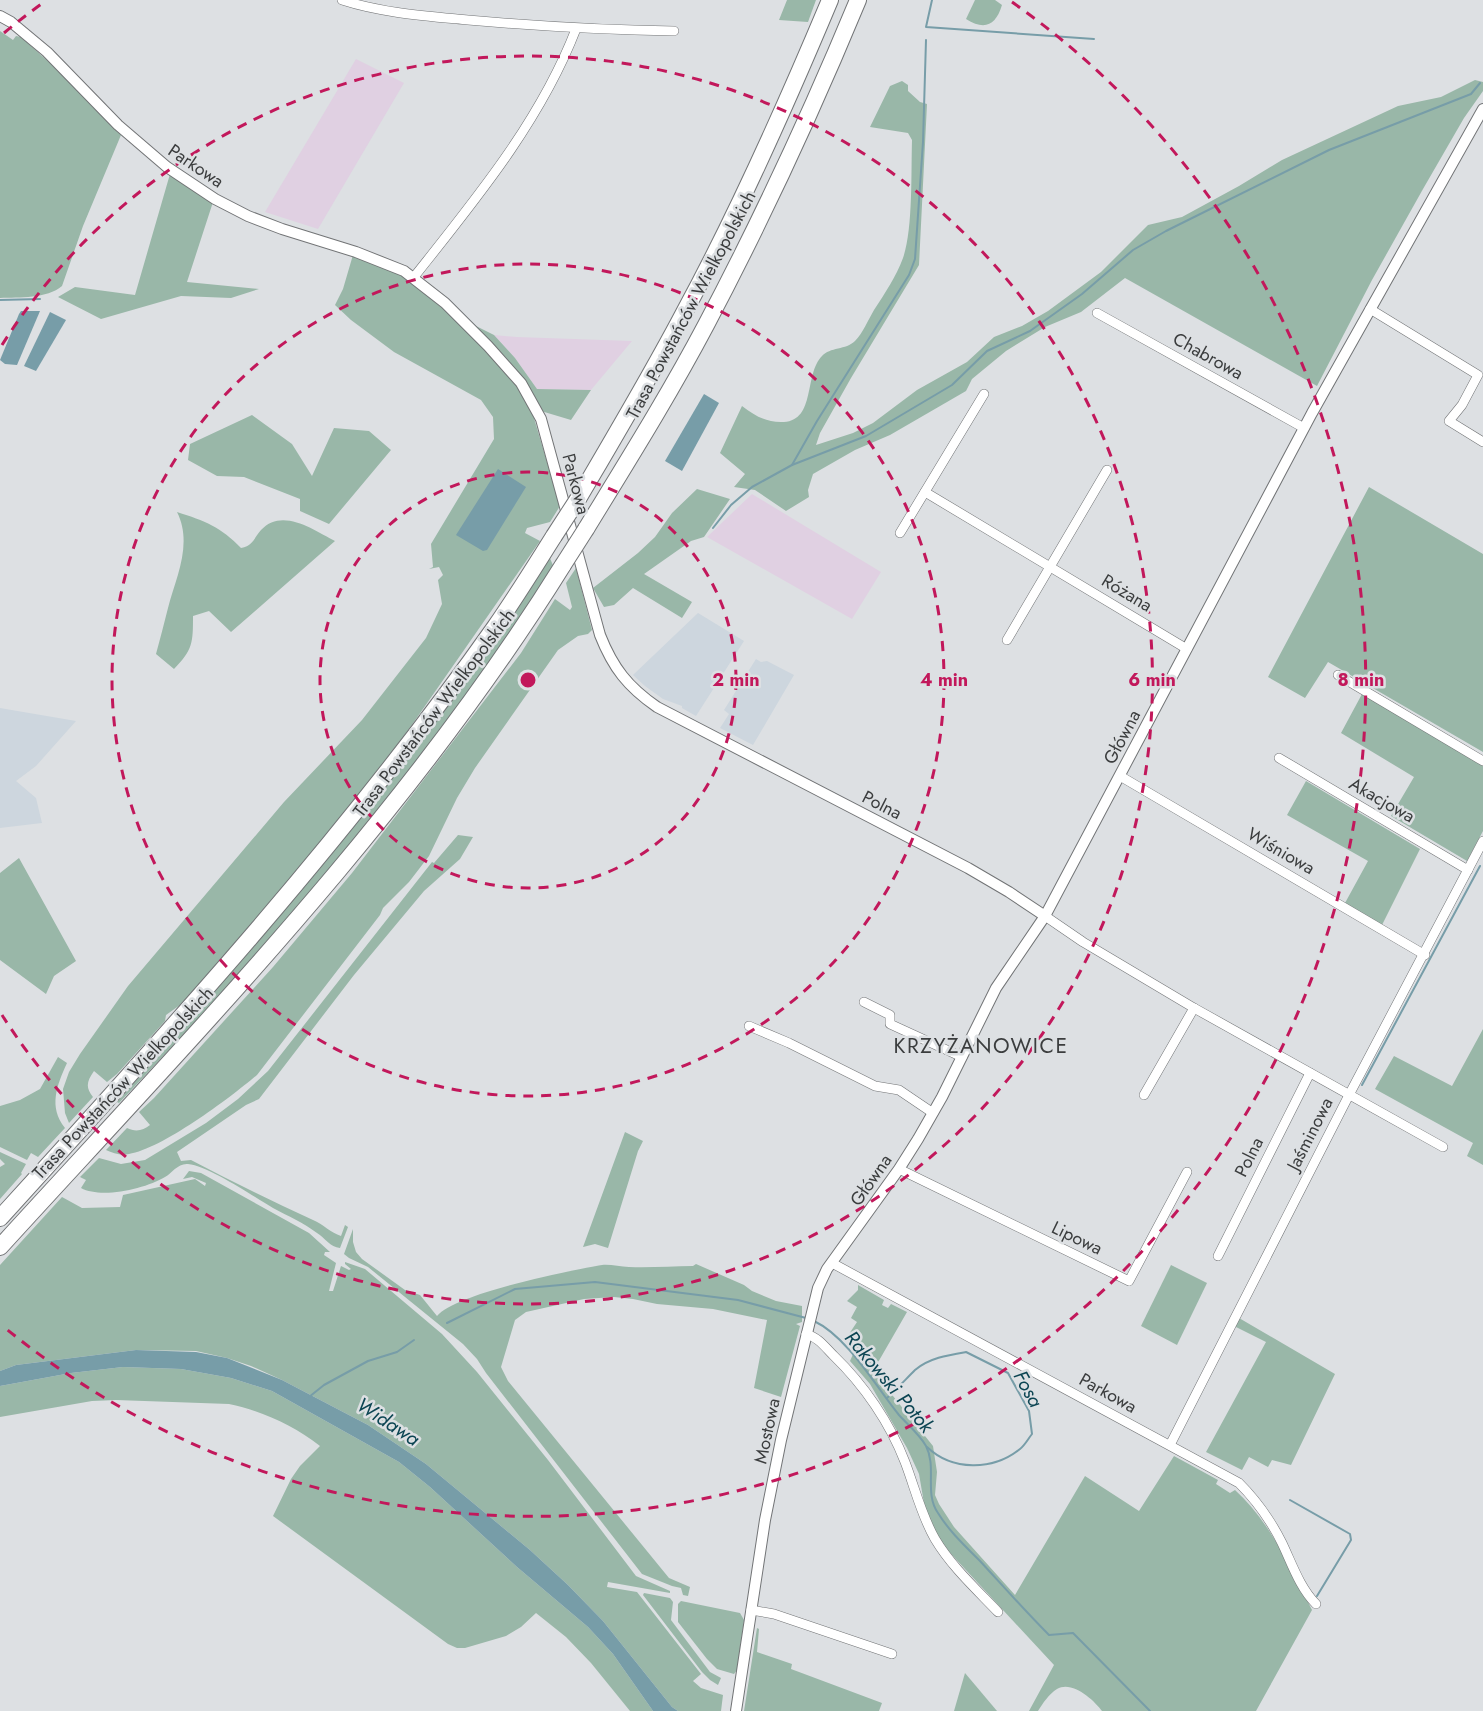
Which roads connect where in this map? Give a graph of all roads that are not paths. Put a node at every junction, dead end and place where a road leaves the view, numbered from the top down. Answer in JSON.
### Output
{"nodes":[{"id":1,"x":342,"y":0,"type":"edge"},
{"id":2,"x":830,"y":0,"type":"edge"},
{"id":3,"x":858,"y":0,"type":"edge"},
{"id":4,"x":0,"y":16,"type":"edge"},
{"id":5,"x":576,"y":29,"type":"junction"},
{"id":6,"x":674,"y":31,"type":"dead end"},
{"id":7,"x":1483,"y":109,"type":"edge"},
{"id":8,"x":414,"y":277,"type":"junction"},
{"id":9,"x":1370,"y":309,"type":"junction"},
{"id":10,"x":1097,"y":313,"type":"dead end"},
{"id":11,"x":984,"y":394,"type":"dead end"},
{"id":12,"x":1304,"y":428,"type":"junction"},
{"id":13,"x":1483,"y":442,"type":"edge"},
{"id":14,"x":1107,"y":470,"type":"dead end"},
{"id":15,"x":925,"y":492,"type":"junction"},
{"id":16,"x":900,"y":533,"type":"dead end"},
{"id":17,"x":1050,"y":566,"type":"junction"},
{"id":18,"x":591,"y":604,"type":"joint"},
{"id":19,"x":1006,"y":640,"type":"dead end"},
{"id":20,"x":1187,"y":649,"type":"junction"},
{"id":21,"x":1338,"y":675,"type":"dead end"},
{"id":22,"x":1279,"y":758,"type":"dead end"},
{"id":23,"x":1483,"y":761,"type":"edge"},
{"id":24,"x":1120,"y":776,"type":"junction"},
{"id":25,"x":1483,"y":841,"type":"edge"},
{"id":26,"x":1468,"y":870,"type":"junction"},
{"id":27,"x":1045,"y":916,"type":"junction"},
{"id":28,"x":1425,"y":955,"type":"junction"},
{"id":29,"x":864,"y":1002,"type":"dead end"},
{"id":30,"x":1194,"y":1008,"type":"junction"},
{"id":31,"x":749,"y":1026,"type":"dead end"},
{"id":32,"x":962,"y":1056,"type":"junction"},
{"id":33,"x":1310,"y":1073,"type":"junction"},
{"id":34,"x":1144,"y":1095,"type":"dead end"},
{"id":35,"x":1349,"y":1095,"type":"junction"},
{"id":36,"x":933,"y":1113,"type":"junction"},
{"id":37,"x":1443,"y":1147,"type":"dead end"},
{"id":38,"x":898,"y":1169,"type":"junction"},
{"id":39,"x":1187,"y":1172,"type":"dead end"},
{"id":40,"x":0,"y":1218,"type":"edge"},
{"id":41,"x":0,"y":1247,"type":"edge"},
{"id":42,"x":1218,"y":1256,"type":"dead end"},
{"id":43,"x":832,"y":1263,"type":"junction"},
{"id":44,"x":807,"y":1330,"type":"junction"},
{"id":45,"x":1170,"y":1445,"type":"junction"},
{"id":46,"x":1316,"y":1604,"type":"dead end"},
{"id":47,"x":751,"y":1610,"type":"junction"},
{"id":48,"x":998,"y":1612,"type":"dead end"},
{"id":49,"x":892,"y":1654,"type":"dead end"},
{"id":50,"x":736,"y":1711,"type":"edge"}],
"edges":[{"from":1,"to":5,"type":"street"},
{"from":2,"to":40,"type":"highway","name":"Trasa Powstańców Wielkopolskich","bridge":true},
{"from":3,"to":41,"type":"highway","name":"Trasa Powstańców Wielkopolskich","bridge":true},
{"from":4,"to":8,"type":"street","name":"Parkowa"},
{"from":5,"to":6,"type":"street"},
{"from":5,"to":8,"type":"street"},
{"from":7,"to":9,"type":"street","name":"Główna"},
{"from":8,"to":18,"type":"street","name":"Parkowa"},
{"from":9,"to":12,"type":"street","name":"Główna"},
{"from":9,"to":13,"type":"street"},
{"from":10,"to":12,"type":"street","name":"Chabrowa"},
{"from":11,"to":15,"type":"street"},
{"from":12,"to":20,"type":"street","name":"Główna"},
{"from":14,"to":17,"type":"street"},
{"from":15,"to":16,"type":"street"},
{"from":15,"to":17,"type":"street","name":"Różana"},
{"from":17,"to":19,"type":"street"},
{"from":17,"to":20,"type":"street","name":"Różana"},
{"from":18,"to":27,"type":"street","name":"Polna"},
{"from":20,"to":24,"type":"street","name":"Główna"},
{"from":21,"to":23,"type":"street"},
{"from":22,"to":26,"type":"street","name":"Akacjowa"},
{"from":24,"to":27,"type":"street","name":"Główna"},
{"from":24,"to":28,"type":"street","name":"Wiśniowa"},
{"from":25,"to":26,"type":"street","name":"Jaśminowa"},
{"from":26,"to":28,"type":"street","name":"Jaśminowa"},
{"from":27,"to":30,"type":"street","name":"Polna"},
{"from":27,"to":32,"type":"street","name":"Główna"},
{"from":28,"to":35,"type":"street","name":"Jaśminowa"},
{"from":29,"to":32,"type":"street"},
{"from":30,"to":33,"type":"street","name":"Polna"},
{"from":30,"to":34,"type":"street"},
{"from":31,"to":36,"type":"street"},
{"from":32,"to":36,"type":"street","name":"Główna"},
{"from":33,"to":35,"type":"street","name":"Polna"},
{"from":33,"to":42,"type":"street","name":"Polna"},
{"from":35,"to":37,"type":"street","name":"Polna"},
{"from":35,"to":45,"type":"street","name":"Jaśminowa"},
{"from":36,"to":38,"type":"street","name":"Główna"},
{"from":38,"to":39,"type":"street","name":"Lipowa"},
{"from":38,"to":43,"type":"street","name":"Główna"},
{"from":43,"to":44,"type":"street","name":"Mostowa"},
{"from":43,"to":45,"type":"street","name":"Parkowa"},
{"from":44,"to":47,"type":"street","name":"Mostowa"},
{"from":44,"to":48,"type":"street"},
{"from":45,"to":46,"type":"street","name":"Parkowa"},
{"from":47,"to":49,"type":"street"},
{"from":47,"to":50,"type":"street","name":"Mostowa"}]}
